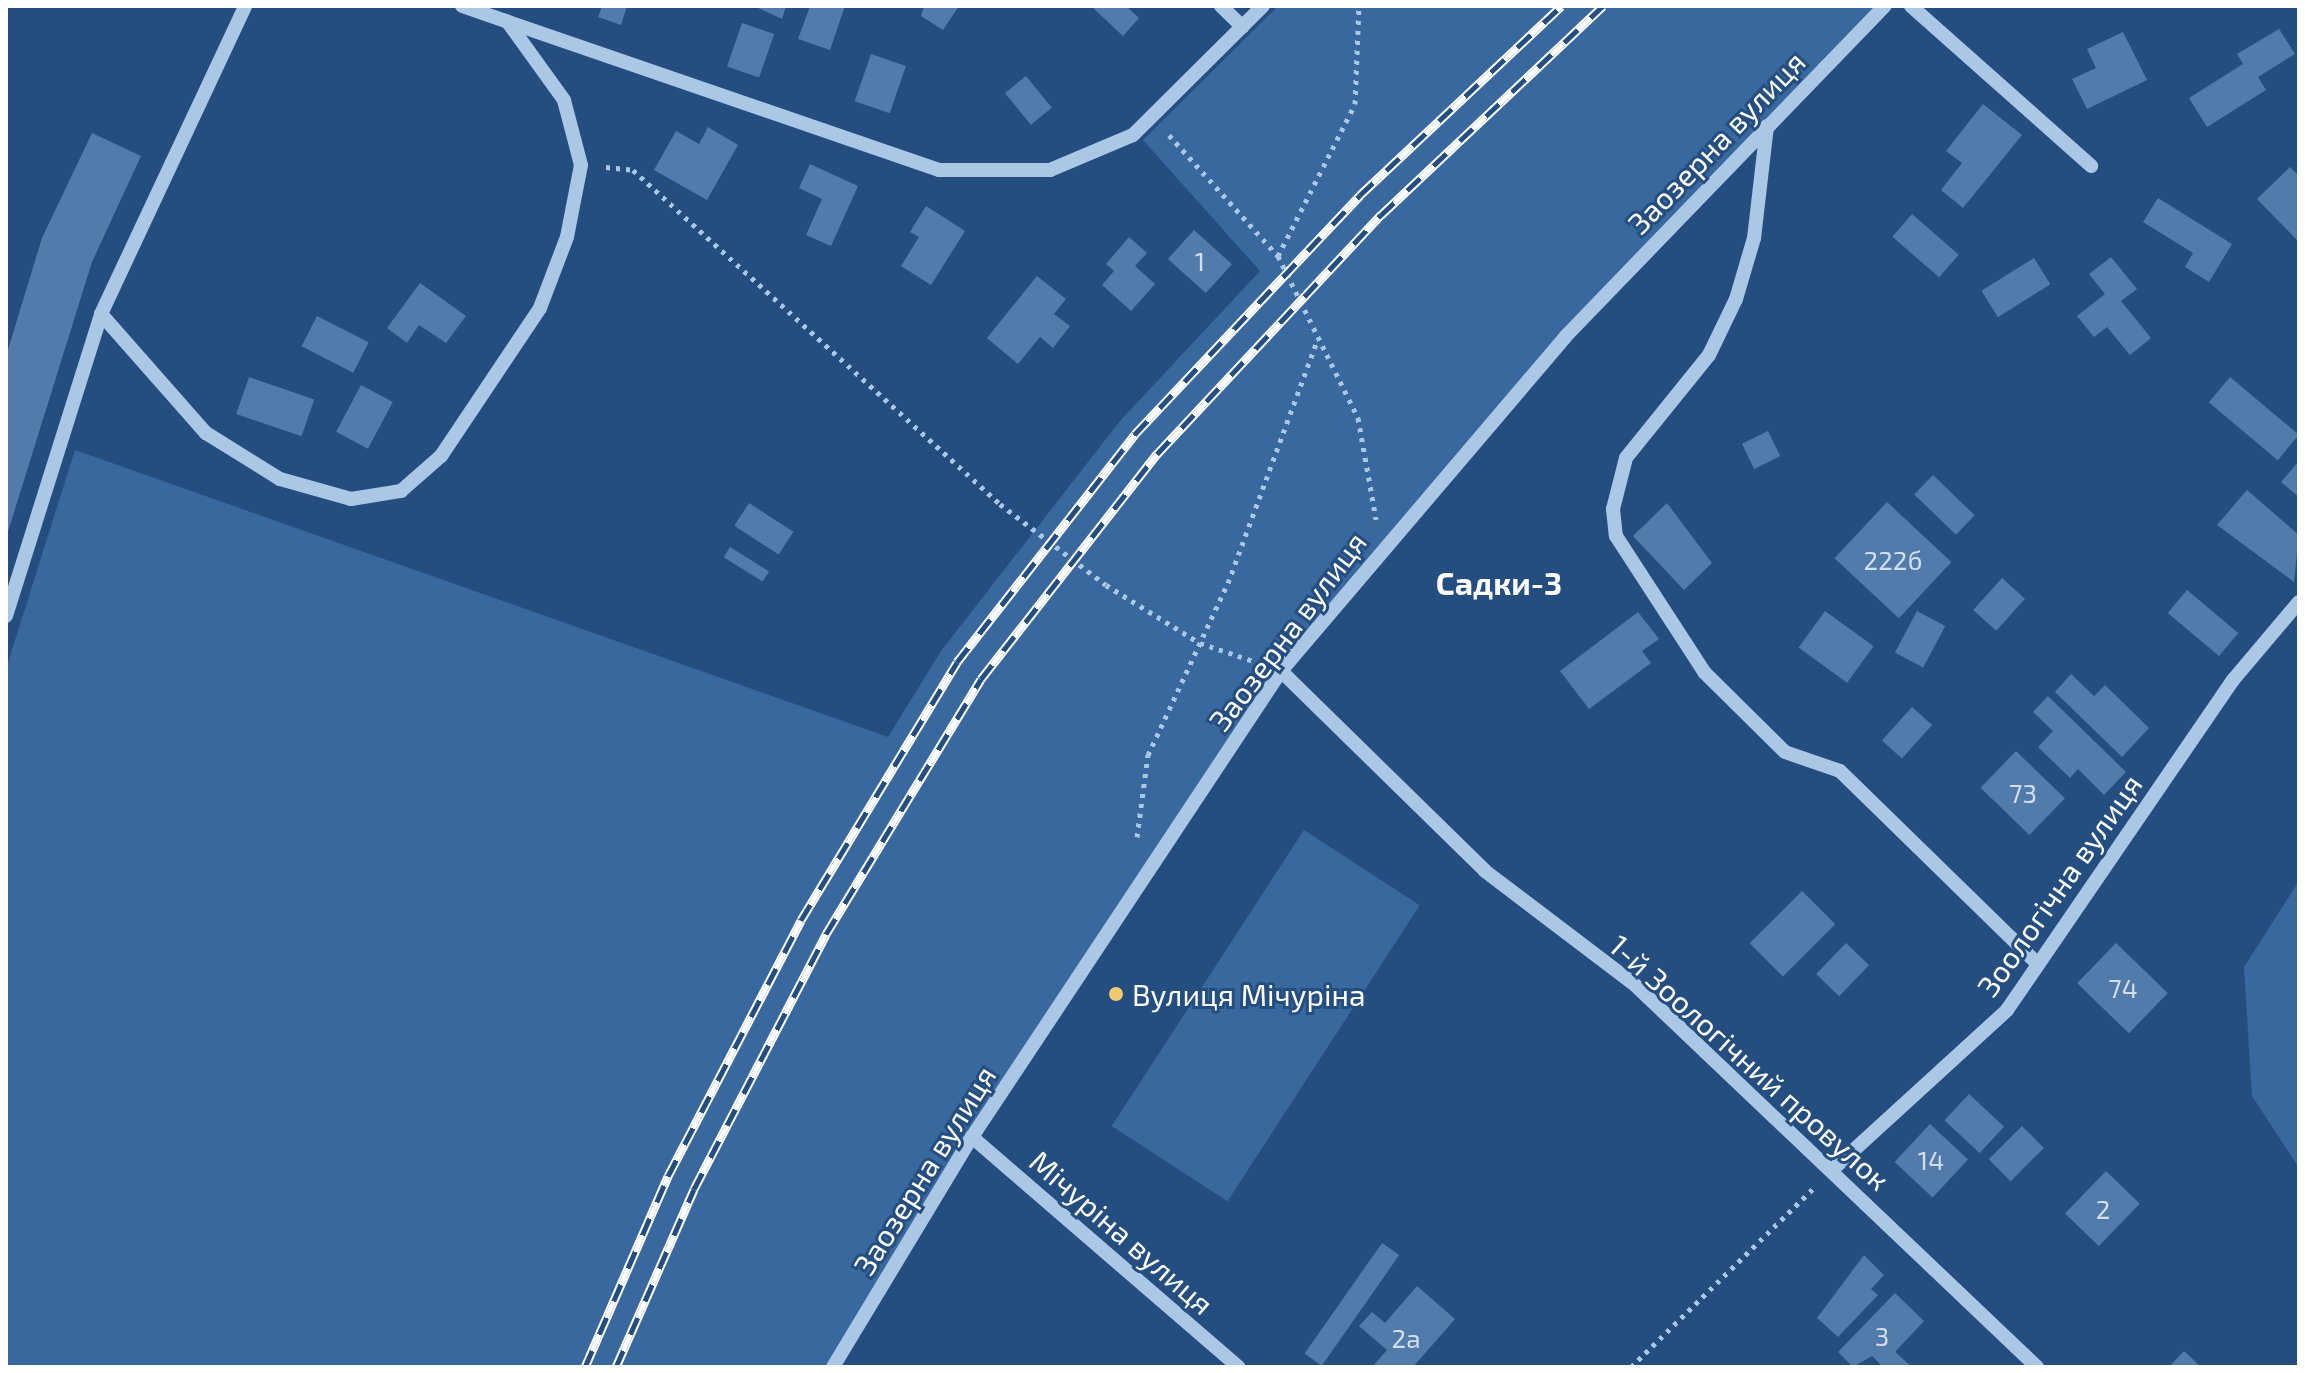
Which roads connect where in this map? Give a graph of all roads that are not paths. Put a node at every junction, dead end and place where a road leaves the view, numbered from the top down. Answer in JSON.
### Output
{"nodes":[{"id":1,"x":245,"y":6,"type":"edge"},
{"id":2,"x":462,"y":6,"type":"edge"},
{"id":3,"x":1221,"y":6,"type":"edge"},
{"id":4,"x":1263,"y":6,"type":"edge"},
{"id":5,"x":1885,"y":6,"type":"edge"},
{"id":6,"x":1911,"y":6,"type":"edge"},
{"id":7,"x":507,"y":21,"type":"junction"},
{"id":8,"x":1243,"y":27,"type":"junction"},
{"id":9,"x":1767,"y":126,"type":"junction"},
{"id":10,"x":2091,"y":166,"type":"dead end"},
{"id":11,"x":101,"y":314,"type":"junction"},
{"id":12,"x":2299,"y":602,"type":"edge"},
{"id":13,"x":6,"y":616,"type":"edge"},
{"id":14,"x":1281,"y":671,"type":"junction"},
{"id":15,"x":2038,"y":964,"type":"junction"},
{"id":16,"x":972,"y":1137,"type":"junction"},
{"id":17,"x":1832,"y":1170,"type":"junction"},
{"id":18,"x":833,"y":1367,"type":"edge"},
{"id":19,"x":1238,"y":1367,"type":"edge"},
{"id":20,"x":2037,"y":1367,"type":"edge"}],
"edges":[{"from":1,"to":11,"type":"street"},
{"from":2,"to":7,"type":"street"},
{"from":3,"to":8,"type":"street"},
{"from":4,"to":8,"type":"street"},
{"from":5,"to":9,"type":"street","name":"Заозерна вулиця"},
{"from":6,"to":10,"type":"street"},
{"from":7,"to":8,"type":"street"},
{"from":7,"to":11,"type":"street"},
{"from":9,"to":14,"type":"street","name":"Заозерна вулиця"},
{"from":9,"to":15,"type":"street"},
{"from":11,"to":13,"type":"street"},
{"from":12,"to":15,"type":"street","name":"Зоологічна вулиця"},
{"from":14,"to":16,"type":"street","name":"Заозерна вулиця"},
{"from":14,"to":17,"type":"street","name":"1-й Зоологічний провулок"},
{"from":15,"to":17,"type":"street","name":"Зоологічна вулиця"},
{"from":16,"to":18,"type":"street","name":"Заозерна вулиця"},
{"from":16,"to":19,"type":"street","name":"Мічуріна вулиця"},
{"from":17,"to":20,"type":"street","name":"1-й Зоологічний провулок"}]}
